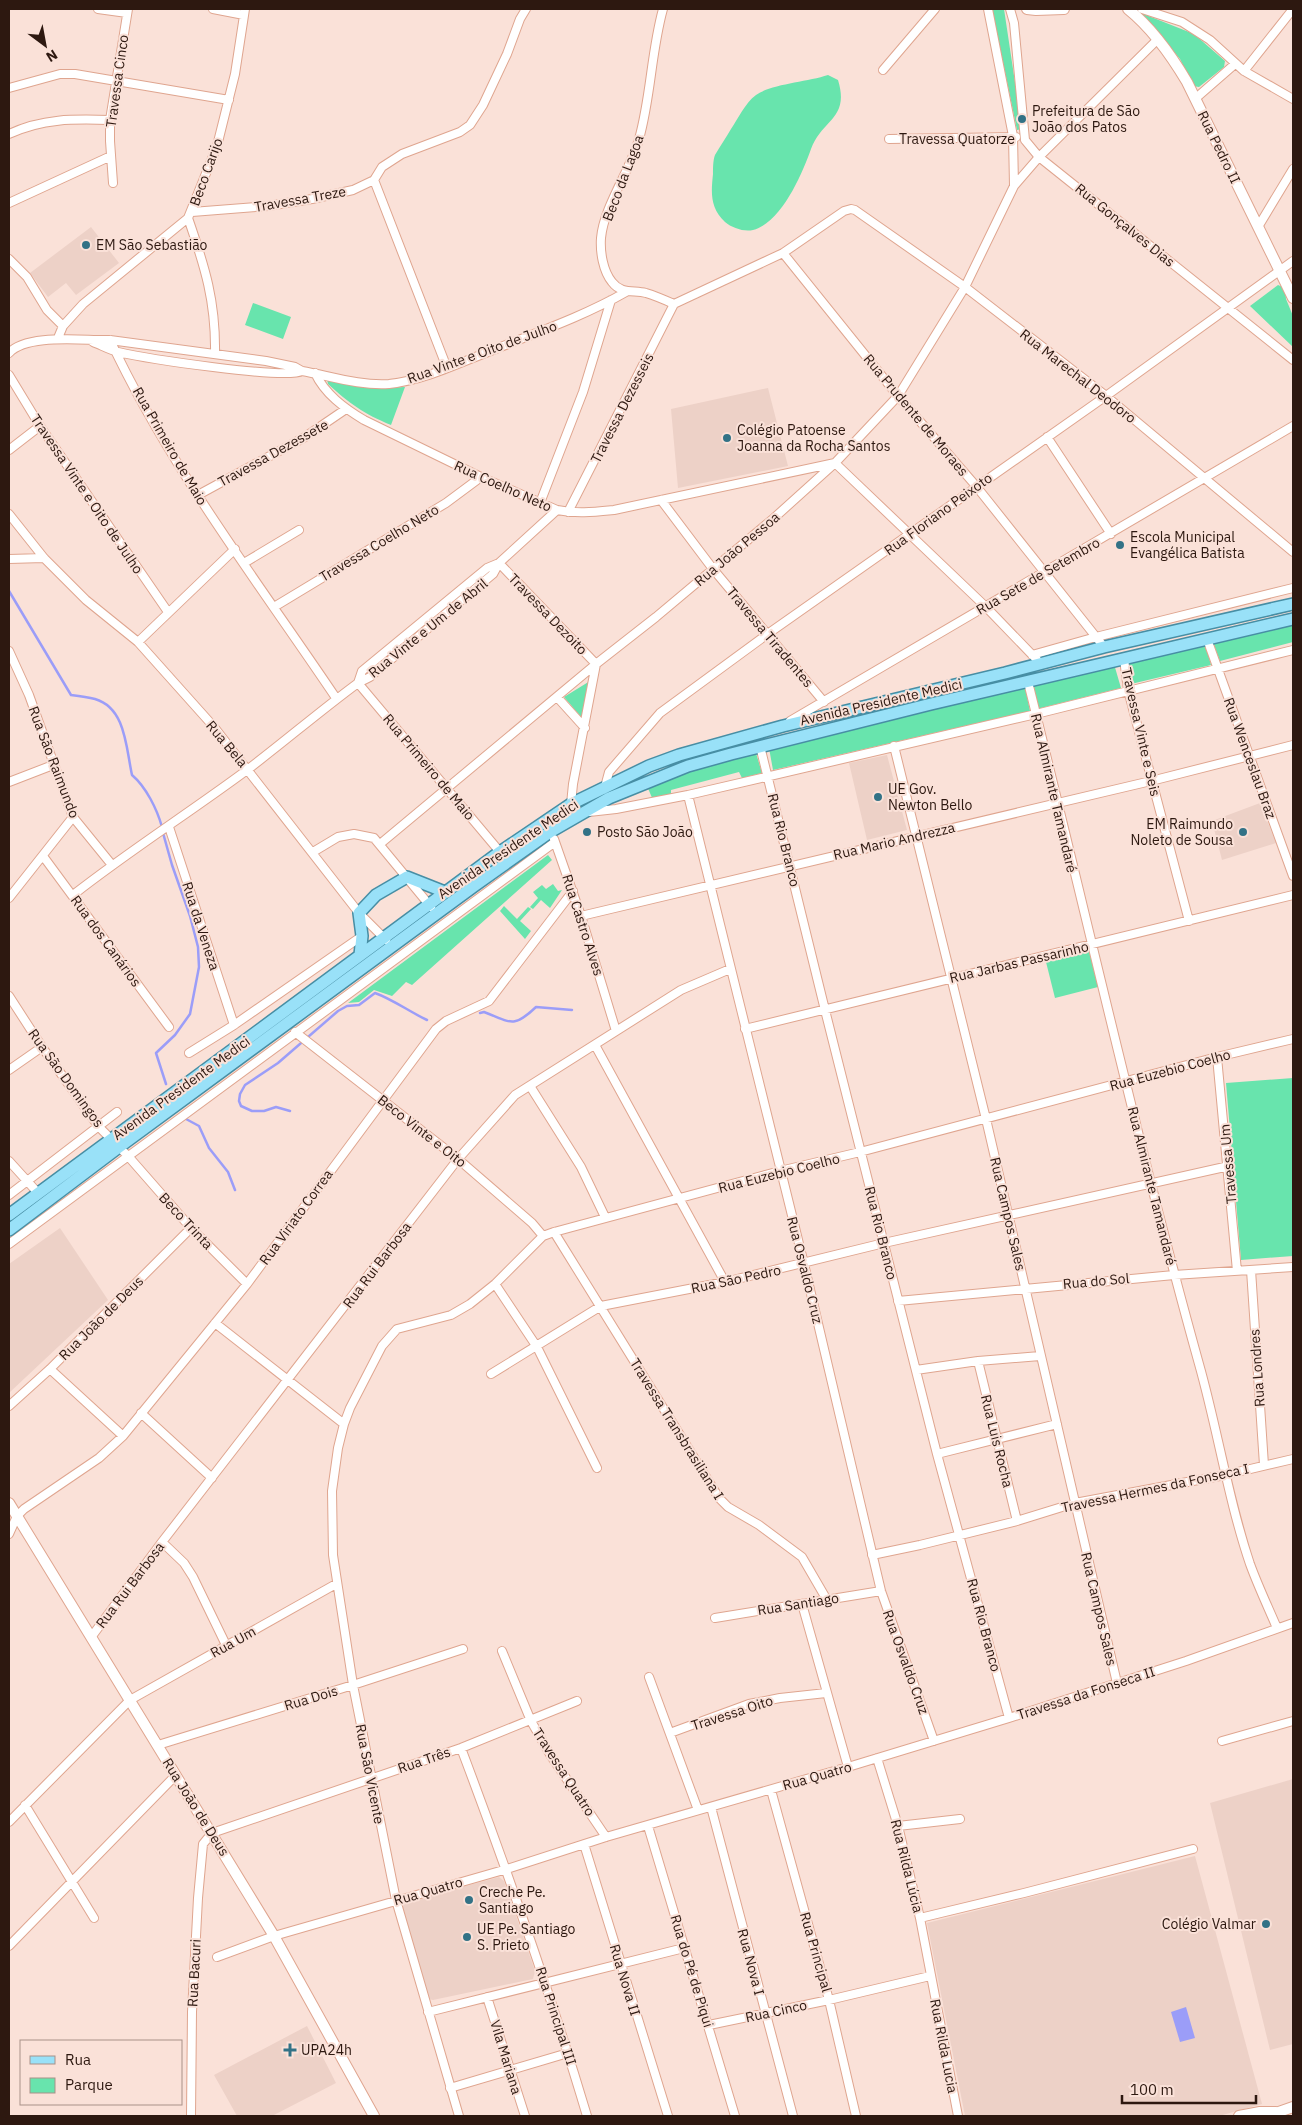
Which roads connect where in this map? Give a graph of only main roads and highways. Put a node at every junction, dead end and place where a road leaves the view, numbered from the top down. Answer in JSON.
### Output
{"nodes":[{"id":1,"x":1293,"y":604,"type":"edge"},
{"id":2,"x":1293,"y":619,"type":"edge"},
{"id":3,"x":1145,"y":638,"type":"junction"},
{"id":4,"x":1148,"y":653,"type":"junction"},
{"id":5,"x":728,"y":740,"type":"junction"},
{"id":6,"x":731,"y":754,"type":"junction"},
{"id":7,"x":607,"y":792,"type":"junction"},
{"id":8,"x":571,"y":804,"type":"junction"},
{"id":9,"x":583,"y":812,"type":"junction"},
{"id":10,"x":550,"y":832,"type":"junction"},
{"id":11,"x":445,"y":892,"type":"junction"},
{"id":12,"x":360,"y":955,"type":"junction"},
{"id":13,"x":115,"y":1143,"type":"junction"},
{"id":14,"x":9,"y":1215,"type":"edge"},
{"id":15,"x":9,"y":1230,"type":"edge"}],
"edges":[{"from":1,"to":3,"type":"main road","name":"Avenida Presidente Medici"},
{"from":2,"to":4,"type":"main road","name":"Avenida Presidente Medici"},
{"from":3,"to":4,"type":"main road"},
{"from":3,"to":5,"type":"main road","name":"Avenida Presidente Medici"},
{"from":4,"to":6,"type":"main road","name":"Avenida Presidente Medici"},
{"from":5,"to":6,"type":"main road"},
{"from":5,"to":7,"type":"main road","name":"Avenida Presidente Medici"},
{"from":6,"to":7,"type":"main road","name":"Avenida Presidente Medici"},
{"from":7,"to":8,"type":"main road","name":"Avenida Presidente Medici"},
{"from":7,"to":9,"type":"main road","name":"Avenida Presidente Medici"},
{"from":8,"to":9,"type":"main road"},
{"from":8,"to":10,"type":"main road","name":"Avenida Presidente Medici"},
{"from":9,"to":10,"type":"main road","name":"Avenida Presidente Medici"},
{"from":10,"to":11,"type":"main road","name":"Avenida Presidente Medici"},
{"from":10,"to":13,"type":"main road","name":"Avenida Presidente Medici"},
{"from":11,"to":12,"type":"main road","name":"Avenida Presidente Medici"},
{"from":11,"to":12,"type":"main road"},
{"from":12,"to":13,"type":"main road","name":"Avenida Presidente Medici"},
{"from":13,"to":14,"type":"main road","name":"Avenida Presidente Medici"},
{"from":13,"to":15,"type":"main road","name":"Avenida Presidente Medici"}]}
